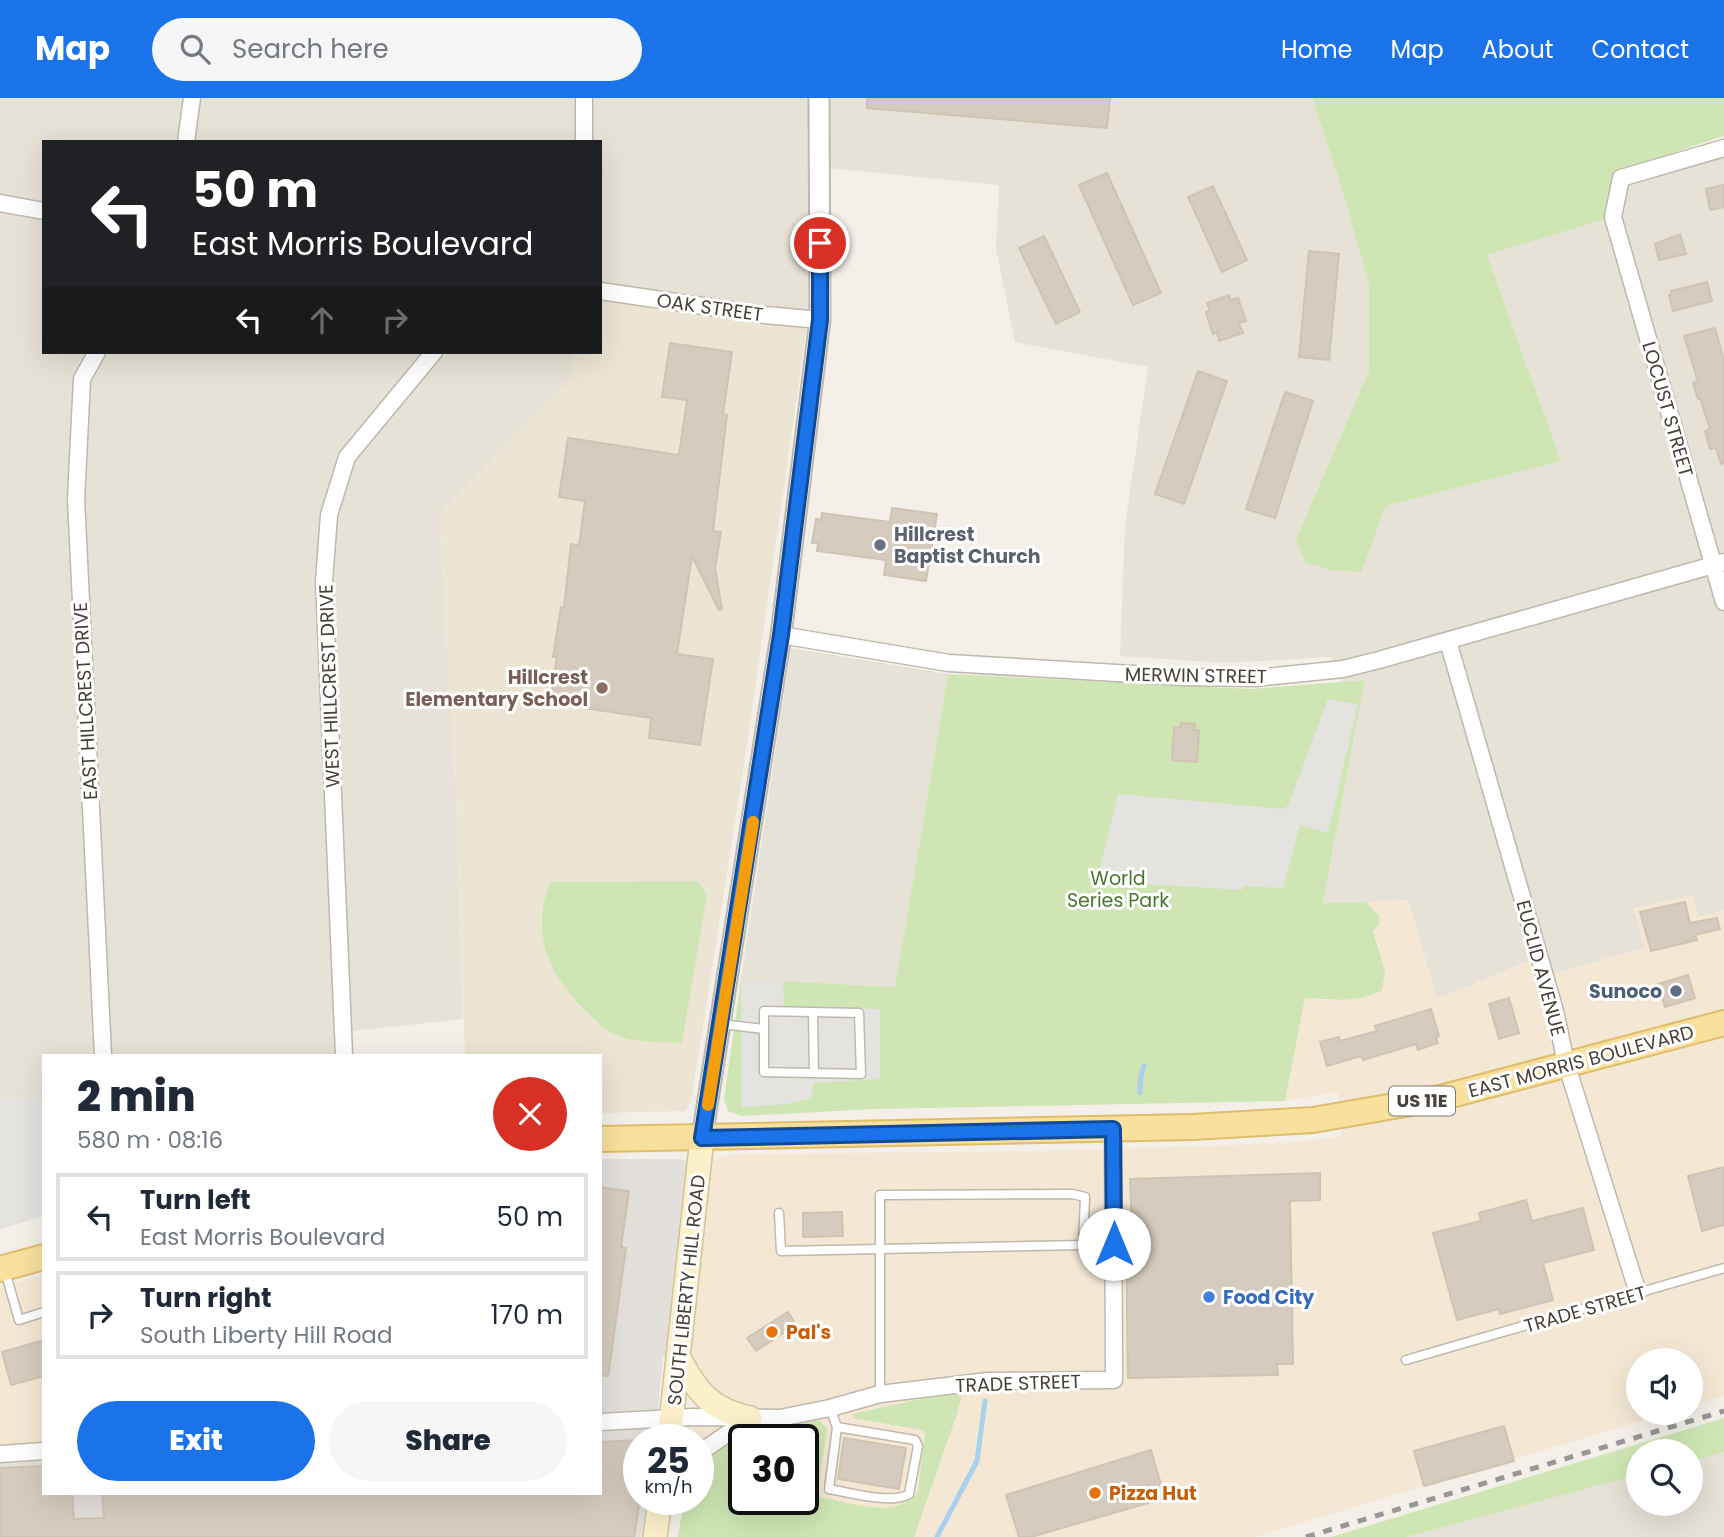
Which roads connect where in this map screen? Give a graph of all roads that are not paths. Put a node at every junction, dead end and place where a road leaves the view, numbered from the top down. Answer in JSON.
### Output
{"nodes":[{"id":1,"x":192,"y":98,"type":"edge"},
{"id":2,"x":584,"y":98,"type":"edge"},
{"id":3,"x":819,"y":98,"type":"edge"},
{"id":4,"x":186,"y":140,"type":"edge"},
{"id":5,"x":584,"y":140,"type":"edge"},
{"id":6,"x":1724,"y":148,"type":"edge"},
{"id":7,"x":0,"y":203,"type":"edge"},
{"id":8,"x":42,"y":211,"type":"edge"},
{"id":9,"x":602,"y":291,"type":"edge"},
{"id":10,"x":820,"y":320,"type":"junction"},
{"id":11,"x":96,"y":354,"type":"edge"},
{"id":12,"x":432,"y":354,"type":"edge"},
{"id":13,"x":1718,"y":564,"type":"edge"},
{"id":14,"x":1724,"y":602,"type":"edge"},
{"id":15,"x":781,"y":635,"type":"junction"},
{"id":16,"x":1448,"y":641,"type":"junction"},
{"id":17,"x":813,"y":1012,"type":"junction"},
{"id":18,"x":1724,"y":1023,"type":"edge"},
{"id":19,"x":721,"y":1024,"type":"junction"},
{"id":20,"x":764,"y":1029,"type":"junction"},
{"id":21,"x":103,"y":1054,"type":"edge"},
{"id":22,"x":344,"y":1054,"type":"edge"},
{"id":23,"x":1566,"y":1063,"type":"junction"},
{"id":24,"x":814,"y":1073,"type":"junction"},
{"id":25,"x":1113,"y":1129,"type":"junction"},
{"id":26,"x":702,"y":1138,"type":"junction"},
{"id":27,"x":602,"y":1139,"type":"edge"},
{"id":28,"x":779,"y":1213,"type":"dead end"},
{"id":29,"x":1114,"y":1244,"type":"junction"},
{"id":30,"x":1083,"y":1245,"type":"junction"},
{"id":31,"x":880,"y":1248,"type":"junction"},
{"id":32,"x":42,"y":1258,"type":"edge"},
{"id":33,"x":1724,"y":1268,"type":"edge"},
{"id":34,"x":2,"y":1269,"type":"edge"},
{"id":35,"x":1638,"y":1293,"type":"junction"},
{"id":36,"x":42,"y":1313,"type":"edge"},
{"id":37,"x":679,"y":1359,"type":"junction"},
{"id":38,"x":1406,"y":1360,"type":"dead end"},
{"id":39,"x":880,"y":1394,"type":"junction"},
{"id":40,"x":830,"y":1408,"type":"junction"},
{"id":41,"x":750,"y":1418,"type":"junction"},
{"id":42,"x":602,"y":1422,"type":"edge"},
{"id":43,"x":623,"y":1424,"type":"edge"},
{"id":44,"x":672,"y":1424,"type":"edge"},
{"id":45,"x":707,"y":1424,"type":"edge"},
{"id":46,"x":837,"y":1427,"type":"junction"},
{"id":47,"x":714,"y":1443,"type":"edge"},
{"id":48,"x":42,"y":1451,"type":"edge"},
{"id":49,"x":0,"y":1454,"type":"edge"},
{"id":50,"x":658,"y":1515,"type":"edge"},
{"id":51,"x":655,"y":1537,"type":"edge"}],
"edges":[{"from":1,"to":4,"type":"street"},
{"from":2,"to":5,"type":"street"},
{"from":3,"to":10,"type":"street","name":"SOUTH LIBERTY HILL ROAD"},
{"from":6,"to":13,"type":"street","name":"LOCUST STREET"},
{"from":7,"to":8,"type":"street"},
{"from":9,"to":10,"type":"street","name":"OAK STREET"},
{"from":10,"to":15,"type":"street","name":"SOUTH LIBERTY HILL ROAD"},
{"from":11,"to":21,"type":"street","name":"EAST HILLCREST DRIVE"},
{"from":12,"to":22,"type":"street","name":"WEST HILLCREST DRIVE"},
{"from":13,"to":14,"type":"street","name":"LOCUST STREET"},
{"from":13,"to":16,"type":"street","name":"MERWIN STREET"},
{"from":15,"to":16,"type":"street","name":"MERWIN STREET"},
{"from":15,"to":19,"type":"street","name":"SOUTH LIBERTY HILL ROAD"},
{"from":16,"to":23,"type":"street","name":"EUCLID AVENUE"},
{"from":17,"to":20,"type":"lane"},
{"from":17,"to":24,"type":"lane"},
{"from":17,"to":24,"type":"lane"},
{"from":18,"to":23,"type":"main road","name":"EAST MORRIS BOULEVARD","number":"US 11E"},
{"from":19,"to":20,"type":"lane"},
{"from":19,"to":26,"type":"street","name":"SOUTH LIBERTY HILL ROAD"},
{"from":20,"to":24,"type":"lane"},
{"from":23,"to":25,"type":"main road","name":"EAST MORRIS BOULEVARD","number":"US 11E"},
{"from":23,"to":35,"type":"street","name":"EUCLID AVENUE"},
{"from":25,"to":26,"type":"main road","name":"EAST MORRIS BOULEVARD","number":"US 11E"},
{"from":25,"to":29,"type":"street","name":"TRADE STREET"},
{"from":26,"to":27,"type":"main road","name":"EAST MORRIS BOULEVARD","number":"US 11E"},
{"from":26,"to":37,"type":"main road","name":"SOUTH LIBERTY HILL ROAD"},
{"from":28,"to":31,"type":"lane"},
{"from":29,"to":30,"type":"lane"},
{"from":29,"to":39,"type":"street","name":"TRADE STREET"},
{"from":30,"to":31,"type":"lane"},
{"from":30,"to":31,"type":"lane"},
{"from":31,"to":39,"type":"lane"},
{"from":32,"to":34,"type":"main road"},
{"from":33,"to":35,"type":"lane","name":"TRADE STREET"},
{"from":34,"to":36,"type":"lane"},
{"from":35,"to":38,"type":"lane","name":"TRADE STREET"},
{"from":37,"to":41,"type":"main road"},
{"from":37,"to":44,"type":"main road","name":"SOUTH LIBERTY HILL ROAD"},
{"from":39,"to":40,"type":"street","name":"TRADE STREET"},
{"from":40,"to":41,"type":"street","name":"TRADE STREET"},
{"from":40,"to":46,"type":"lane"},
{"from":41,"to":45,"type":"street","name":"TRADE STREET"},
{"from":41,"to":47,"type":"street"},
{"from":42,"to":43,"type":"street","name":"TRADE STREET"},
{"from":46,"to":46,"type":"lane"},
{"from":48,"to":49,"type":"street"},
{"from":50,"to":51,"type":"main road"}]}
